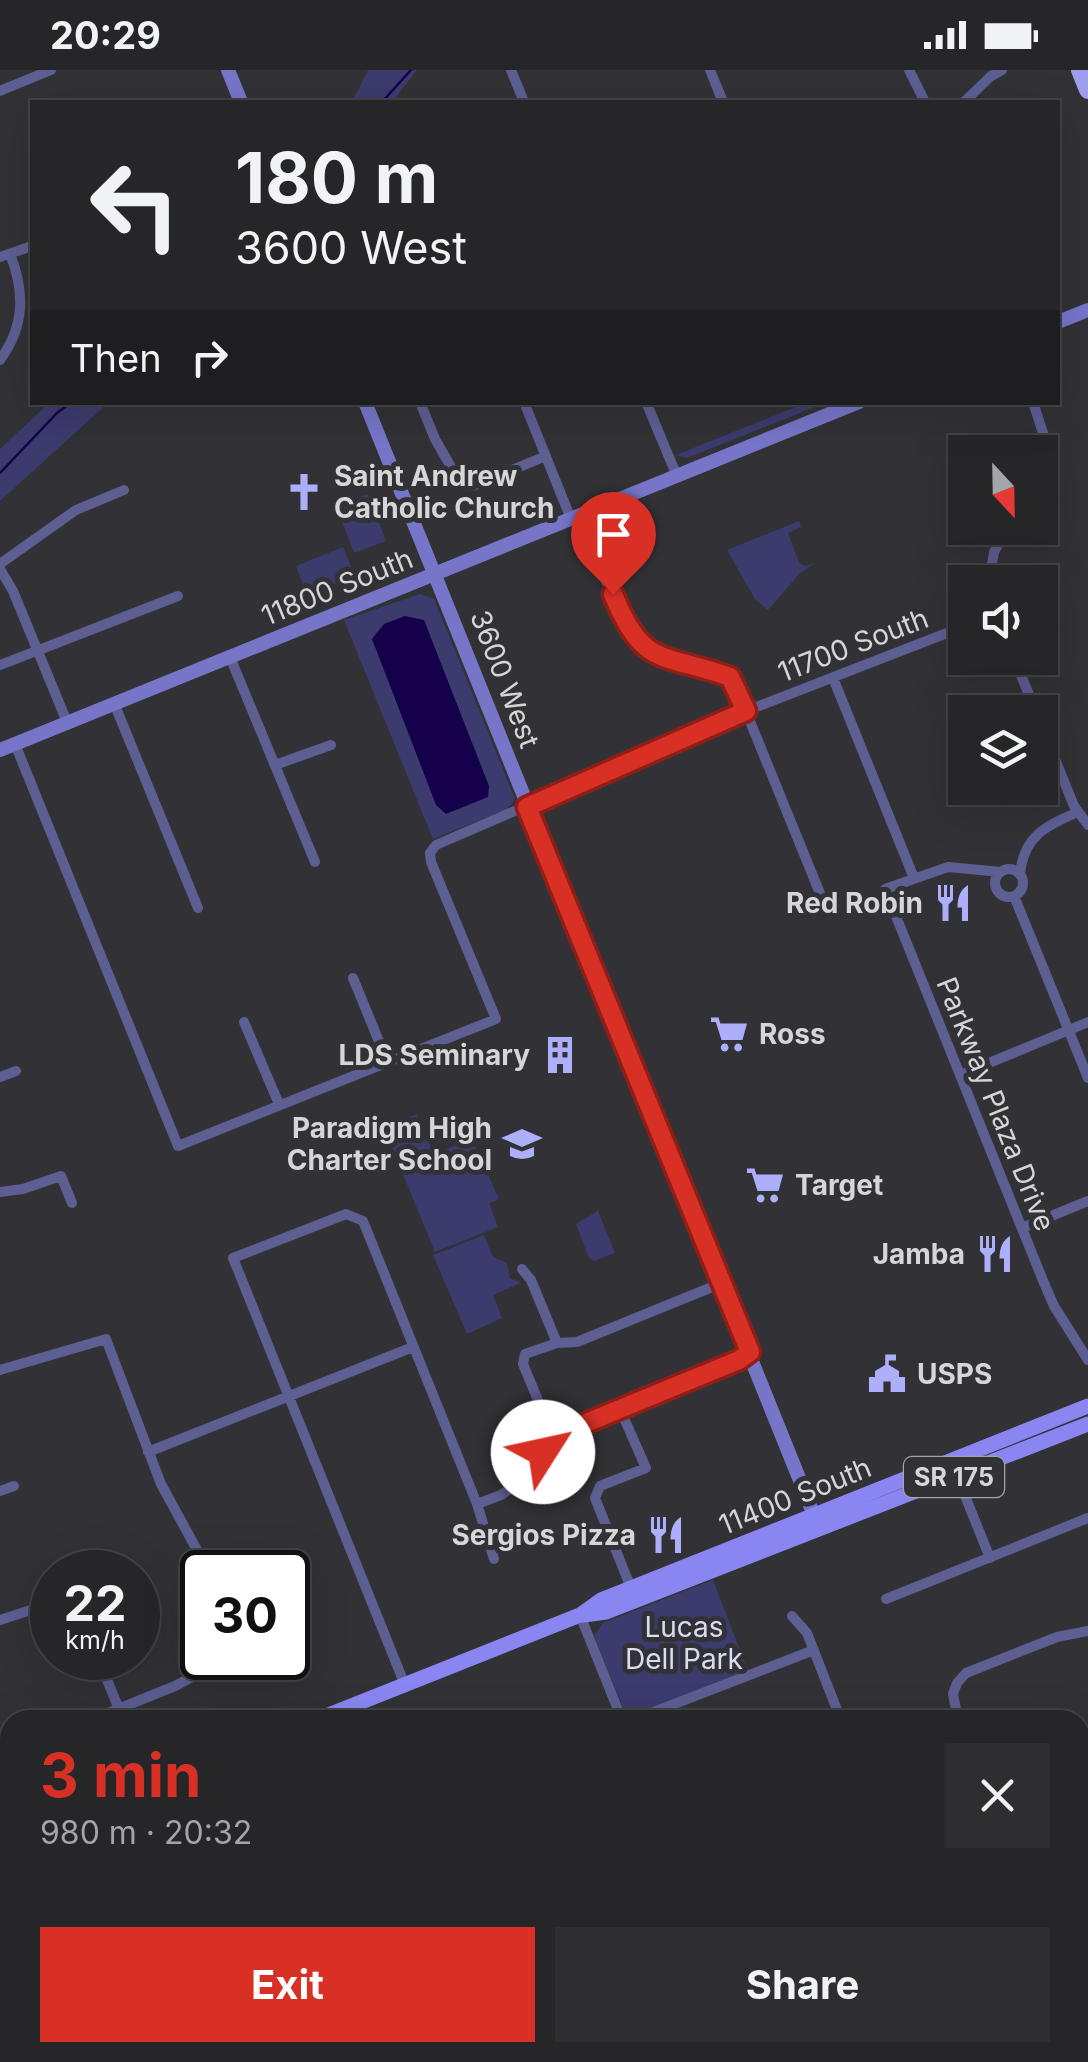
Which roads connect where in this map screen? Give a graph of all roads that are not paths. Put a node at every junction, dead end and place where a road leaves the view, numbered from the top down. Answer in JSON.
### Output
{"nodes":[{"id":1,"x":50,"y":70,"type":"edge"},
{"id":2,"x":228,"y":70,"type":"edge"},
{"id":3,"x":511,"y":70,"type":"edge"},
{"id":4,"x":710,"y":70,"type":"edge"},
{"id":5,"x":909,"y":70,"type":"edge"},
{"id":6,"x":1002,"y":70,"type":"edge"},
{"id":7,"x":1080,"y":70,"type":"edge"},
{"id":8,"x":1088,"y":90,"type":"edge"},
{"id":9,"x":0,"y":91,"type":"edge"},
{"id":10,"x":240,"y":100,"type":"edge"},
{"id":11,"x":523,"y":100,"type":"edge"},
{"id":12,"x":722,"y":100,"type":"edge"},
{"id":13,"x":924,"y":100,"type":"edge"},
{"id":14,"x":966,"y":100,"type":"edge"},
{"id":15,"x":30,"y":247,"type":"edge"},
{"id":16,"x":5,"y":256,"type":"edge"},
{"id":17,"x":1088,"y":310,"type":"edge"},
{"id":18,"x":1060,"y":321,"type":"edge"},
{"id":19,"x":0,"y":360,"type":"edge"},
{"id":20,"x":366,"y":405,"type":"edge"},
{"id":21,"x":421,"y":405,"type":"edge"},
{"id":22,"x":525,"y":405,"type":"edge"},
{"id":23,"x":647,"y":405,"type":"edge"},
{"id":24,"x":848,"y":405,"type":"edge"},
{"id":25,"x":1034,"y":405,"type":"edge"},
{"id":26,"x":1043,"y":435,"type":"edge"},
{"id":27,"x":546,"y":456,"type":"junction"},
{"id":28,"x":676,"y":476,"type":"junction"},
{"id":29,"x":124,"y":490,"type":"dead end"},
{"id":30,"x":576,"y":517,"type":"junction"},
{"id":31,"x":0,"y":567,"type":"edge"},
{"id":32,"x":437,"y":574,"type":"junction"},
{"id":33,"x":178,"y":596,"type":"dead end"},
{"id":34,"x":948,"y":633,"type":"edge"},
{"id":35,"x":38,"y":652,"type":"junction"},
{"id":36,"x":230,"y":656,"type":"junction"},
{"id":37,"x":0,"y":665,"type":"edge"},
{"id":38,"x":833,"y":678,"type":"junction"},
{"id":39,"x":114,"y":704,"type":"junction"},
{"id":40,"x":746,"y":711,"type":"junction"},
{"id":41,"x":67,"y":722,"type":"junction"},
{"id":42,"x":15,"y":744,"type":"junction"},
{"id":43,"x":331,"y":745,"type":"dead end"},
{"id":44,"x":0,"y":750,"type":"edge"},
{"id":45,"x":1058,"y":765,"type":"edge"},
{"id":46,"x":275,"y":766,"type":"junction"},
{"id":47,"x":527,"y":807,"type":"junction"},
{"id":48,"x":1078,"y":812,"type":"junction"},
{"id":49,"x":1088,"y":824,"type":"edge"},
{"id":50,"x":1022,"y":856,"type":"junction"},
{"id":51,"x":315,"y":862,"type":"dead end"},
{"id":52,"x":1003,"y":871,"type":"junction"},
{"id":53,"x":978,"y":872,"type":"junction"},
{"id":54,"x":1020,"y":876,"type":"junction"},
{"id":55,"x":914,"y":878,"type":"junction"},
{"id":56,"x":995,"y":886,"type":"junction"},
{"id":57,"x":1014,"y":896,"type":"junction"},
{"id":58,"x":198,"y":908,"type":"dead end"},
{"id":59,"x":828,"y":913,"type":"dead end"},
{"id":60,"x":353,"y":978,"type":"dead end"},
{"id":61,"x":244,"y":1022,"type":"dead end"},
{"id":62,"x":1088,"y":1022,"type":"edge"},
{"id":63,"x":1069,"y":1030,"type":"junction"},
{"id":64,"x":388,"y":1061,"type":"junction"},
{"id":65,"x":16,"y":1070,"type":"dead end"},
{"id":66,"x":960,"y":1074,"type":"junction"},
{"id":67,"x":0,"y":1077,"type":"edge"},
{"id":68,"x":1088,"y":1078,"type":"edge"},
{"id":69,"x":278,"y":1104,"type":"junction"},
{"id":70,"x":0,"y":1192,"type":"edge"},
{"id":71,"x":1088,"y":1201,"type":"edge"},
{"id":72,"x":72,"y":1204,"type":"dead end"},
{"id":73,"x":1022,"y":1228,"type":"junction"},
{"id":74,"x":522,"y":1269,"type":"dead end"},
{"id":75,"x":722,"y":1282,"type":"junction"},
{"id":76,"x":557,"y":1343,"type":"junction"},
{"id":77,"x":413,"y":1347,"type":"junction"},
{"id":78,"x":750,"y":1352,"type":"junction"},
{"id":79,"x":1088,"y":1360,"type":"edge"},
{"id":80,"x":0,"y":1370,"type":"edge"},
{"id":81,"x":290,"y":1396,"type":"junction"},
{"id":82,"x":1088,"y":1406,"type":"edge"},
{"id":83,"x":620,"y":1409,"type":"junction"},
{"id":84,"x":1088,"y":1424,"type":"edge"},
{"id":85,"x":554,"y":1438,"type":"junction"},
{"id":86,"x":148,"y":1452,"type":"junction"},
{"id":87,"x":953,"y":1469,"type":"junction"},
{"id":88,"x":14,"y":1486,"type":"dead end"},
{"id":89,"x":0,"y":1491,"type":"edge"},
{"id":90,"x":477,"y":1504,"type":"junction"},
{"id":91,"x":1088,"y":1518,"type":"edge"},
{"id":92,"x":818,"y":1523,"type":"junction"},
{"id":93,"x":197,"y":1550,"type":"edge"},
{"id":94,"x":990,"y":1558,"type":"junction"},
{"id":95,"x":494,"y":1559,"type":"dead end"},
{"id":96,"x":631,"y":1588,"type":"junction"},
{"id":97,"x":886,"y":1599,"type":"dead end"},
{"id":98,"x":30,"y":1610,"type":"edge"},
{"id":99,"x":580,"y":1615,"type":"junction"},
{"id":100,"x":792,"y":1616,"type":"dead end"},
{"id":101,"x":0,"y":1620,"type":"edge"},
{"id":102,"x":1088,"y":1631,"type":"edge"},
{"id":103,"x":814,"y":1650,"type":"junction"},
{"id":104,"x":107,"y":1680,"type":"edge"},
{"id":105,"x":186,"y":1680,"type":"edge"},
{"id":106,"x":405,"y":1684,"type":"junction"},
{"id":107,"x":119,"y":1709,"type":"joint"},
{"id":108,"x":341,"y":1710,"type":"edge"},
{"id":109,"x":618,"y":1710,"type":"edge"},
{"id":110,"x":660,"y":1710,"type":"edge"},
{"id":111,"x":837,"y":1710,"type":"edge"},
{"id":112,"x":954,"y":1710,"type":"edge"}],
"edges":[{"from":1,"to":9,"type":"street"},
{"from":2,"to":10,"type":"main road"},
{"from":3,"to":11,"type":"street"},
{"from":4,"to":12,"type":"street"},
{"from":5,"to":13,"type":"street"},
{"from":6,"to":14,"type":"street"},
{"from":7,"to":8,"type":"highway"},
{"from":15,"to":16,"type":"street"},
{"from":16,"to":19,"type":"street"},
{"from":17,"to":18,"type":"main road"},
{"from":20,"to":32,"type":"main road","name":"3600 West"},
{"from":21,"to":27,"type":"street"},
{"from":22,"to":27,"type":"street"},
{"from":23,"to":28,"type":"street"},
{"from":24,"to":28,"type":"main road","name":"11800 South"},
{"from":25,"to":26,"type":"street"},
{"from":27,"to":30,"type":"street"},
{"from":28,"to":30,"type":"main road","name":"11800 South"},
{"from":29,"to":31,"type":"street"},
{"from":30,"to":32,"type":"main road","name":"11800 South"},
{"from":30,"to":40,"type":"street"},
{"from":31,"to":35,"type":"street"},
{"from":32,"to":36,"type":"main road","name":"11800 South"},
{"from":32,"to":47,"type":"main road","name":"3600 West"},
{"from":33,"to":35,"type":"street"},
{"from":34,"to":38,"type":"street","name":"11700 South"},
{"from":35,"to":37,"type":"street"},
{"from":35,"to":41,"type":"street"},
{"from":36,"to":39,"type":"main road","name":"11800 South"},
{"from":36,"to":46,"type":"street"},
{"from":38,"to":40,"type":"street","name":"11700 South"},
{"from":38,"to":55,"type":"street"},
{"from":39,"to":41,"type":"main road","name":"11800 South"},
{"from":39,"to":58,"type":"street"},
{"from":40,"to":47,"type":"street","name":"11700 South"},
{"from":40,"to":59,"type":"street"},
{"from":41,"to":42,"type":"main road","name":"11800 South"},
{"from":42,"to":44,"type":"main road","name":"11800 South"},
{"from":42,"to":69,"type":"street"},
{"from":43,"to":46,"type":"street"},
{"from":45,"to":48,"type":"street"},
{"from":46,"to":51,"type":"street"},
{"from":47,"to":64,"type":"street","name":"11700 South"},
{"from":47,"to":75,"type":"main road","name":"3600 West"},
{"from":48,"to":49,"type":"street"},
{"from":48,"to":50,"type":"street"},
{"from":50,"to":52,"type":"street"},
{"from":50,"to":54,"type":"street"},
{"from":52,"to":53,"type":"street"},
{"from":52,"to":54,"type":"street"},
{"from":52,"to":56,"type":"street"},
{"from":53,"to":55,"type":"street"},
{"from":53,"to":56,"type":"street"},
{"from":54,"to":57,"type":"street"},
{"from":55,"to":66,"type":"street","name":"Parkway Plaza Drive"},
{"from":56,"to":57,"type":"street"},
{"from":57,"to":63,"type":"street"},
{"from":60,"to":64,"type":"street"},
{"from":61,"to":69,"type":"street"},
{"from":62,"to":63,"type":"street"},
{"from":63,"to":66,"type":"street"},
{"from":63,"to":68,"type":"street"},
{"from":64,"to":69,"type":"street"},
{"from":65,"to":67,"type":"street"},
{"from":66,"to":73,"type":"street","name":"Parkway Plaza Drive"},
{"from":70,"to":72,"type":"street"},
{"from":71,"to":73,"type":"street"},
{"from":73,"to":79,"type":"street","name":"Parkway Plaza Drive"},
{"from":74,"to":76,"type":"street"},
{"from":75,"to":76,"type":"street"},
{"from":75,"to":78,"type":"main road","name":"3600 West"},
{"from":76,"to":85,"type":"street"},
{"from":77,"to":81,"type":"street"},
{"from":77,"to":81,"type":"street"},
{"from":77,"to":90,"type":"street"},
{"from":78,"to":83,"type":"street"},
{"from":78,"to":92,"type":"main road","name":"3600 West"},
{"from":80,"to":86,"type":"street"},
{"from":81,"to":86,"type":"street"},
{"from":81,"to":106,"type":"street"},
{"from":82,"to":87,"type":"main road","number":"SR 175"},
{"from":83,"to":85,"type":"street"},
{"from":83,"to":96,"type":"street"},
{"from":84,"to":87,"type":"main road","name":"11400 South","number":"SR 175"},
{"from":85,"to":90,"type":"street"},
{"from":86,"to":93,"type":"street"},
{"from":87,"to":92,"type":"main road","name":"11400 South","number":"SR 175"},
{"from":87,"to":92,"type":"main road","name":"11400 South","number":"SR 175"},
{"from":87,"to":94,"type":"street"},
{"from":88,"to":89,"type":"street"},
{"from":90,"to":95,"type":"street"},
{"from":91,"to":94,"type":"street"},
{"from":92,"to":96,"type":"main road","name":"11400 South","number":"SR 175"},
{"from":92,"to":99,"type":"main road","name":"11400 South","number":"SR 175"},
{"from":94,"to":97,"type":"street"},
{"from":96,"to":99,"type":"main road","name":"11400 South","number":"SR 175"},
{"from":98,"to":101,"type":"street"},
{"from":99,"to":106,"type":"main road","name":"11400 South","number":"SR 175"},
{"from":99,"to":109,"type":"street"},
{"from":100,"to":103,"type":"street"},
{"from":102,"to":112,"type":"street"},
{"from":103,"to":110,"type":"street"},
{"from":103,"to":111,"type":"street"},
{"from":104,"to":107,"type":"street"},
{"from":105,"to":107,"type":"street"},
{"from":106,"to":108,"type":"main road","name":"11400 South","number":"SR 175"}]}
